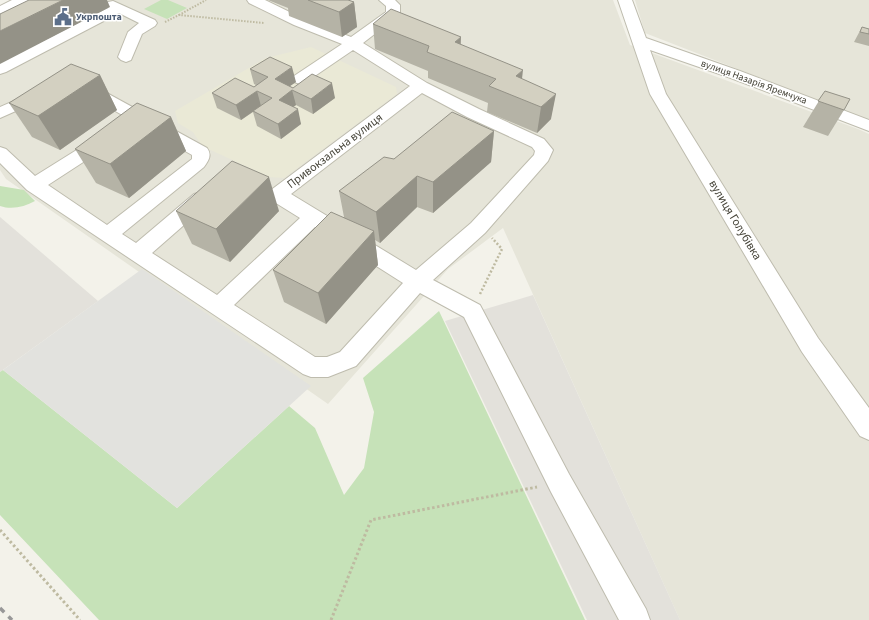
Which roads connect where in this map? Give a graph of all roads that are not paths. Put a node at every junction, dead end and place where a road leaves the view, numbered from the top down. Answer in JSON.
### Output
{"nodes":[{"id":1,"x":23,"y":0,"type":"edge"},
{"id":2,"x":254,"y":0,"type":"edge"},
{"id":3,"x":386,"y":0,"type":"edge"},
{"id":4,"x":625,"y":0,"type":"edge"},
{"id":5,"x":114,"y":3,"type":"edge"},
{"id":6,"x":0,"y":11,"type":"edge"},
{"id":7,"x":639,"y":41,"type":"junction"},
{"id":8,"x":353,"y":44,"type":"junction"},
{"id":9,"x":126,"y":57,"type":"dead end"},
{"id":10,"x":0,"y":69,"type":"edge"},
{"id":11,"x":300,"y":79,"type":"dead end"},
{"id":12,"x":421,"y":86,"type":"junction"},
{"id":13,"x":72,"y":88,"type":"edge"},
{"id":14,"x":54,"y":90,"type":"edge"},
{"id":15,"x":0,"y":113,"type":"edge"},
{"id":16,"x":868,"y":123,"type":"edge"},
{"id":17,"x":129,"y":125,"type":"junction"},
{"id":18,"x":0,"y":152,"type":"edge"},
{"id":19,"x":34,"y":185,"type":"junction"},
{"id":20,"x":213,"y":189,"type":"edge"},
{"id":21,"x":328,"y":219,"type":"junction"},
{"id":22,"x":108,"y":235,"type":"junction"},
{"id":23,"x":137,"y":254,"type":"junction"},
{"id":24,"x":417,"y":281,"type":"junction"},
{"id":25,"x":218,"y":307,"type":"junction"},
{"id":26,"x":869,"y":428,"type":"edge"},
{"id":27,"x":635,"y":620,"type":"edge"}],
"edges":[{"from":1,"to":6,"type":"street"},
{"from":2,"to":8,"type":"street"},
{"from":3,"to":8,"type":"street"},
{"from":4,"to":7,"type":"street","name":"вулиця Голубівка"},
{"from":5,"to":9,"type":"street"},
{"from":5,"to":10,"type":"street"},
{"from":7,"to":16,"type":"street","name":"вулиця Назарія Яремчука"},
{"from":7,"to":26,"type":"street","name":"вулиця Голубівка"},
{"from":8,"to":11,"type":"street"},
{"from":8,"to":12,"type":"street"},
{"from":12,"to":21,"type":"street","name":"Привокзальна вулиця"},
{"from":12,"to":24,"type":"street"},
{"from":13,"to":17,"type":"street"},
{"from":14,"to":15,"type":"street"},
{"from":17,"to":19,"type":"street"},
{"from":17,"to":22,"type":"street"},
{"from":18,"to":19,"type":"street"},
{"from":19,"to":22,"type":"street"},
{"from":20,"to":23,"type":"street"},
{"from":21,"to":24,"type":"street","name":"Привокзальна вулиця"},
{"from":21,"to":25,"type":"street"},
{"from":22,"to":23,"type":"street"},
{"from":23,"to":25,"type":"street"},
{"from":24,"to":25,"type":"street"},
{"from":24,"to":27,"type":"street","name":"Привокзальна вулиця"}]}
